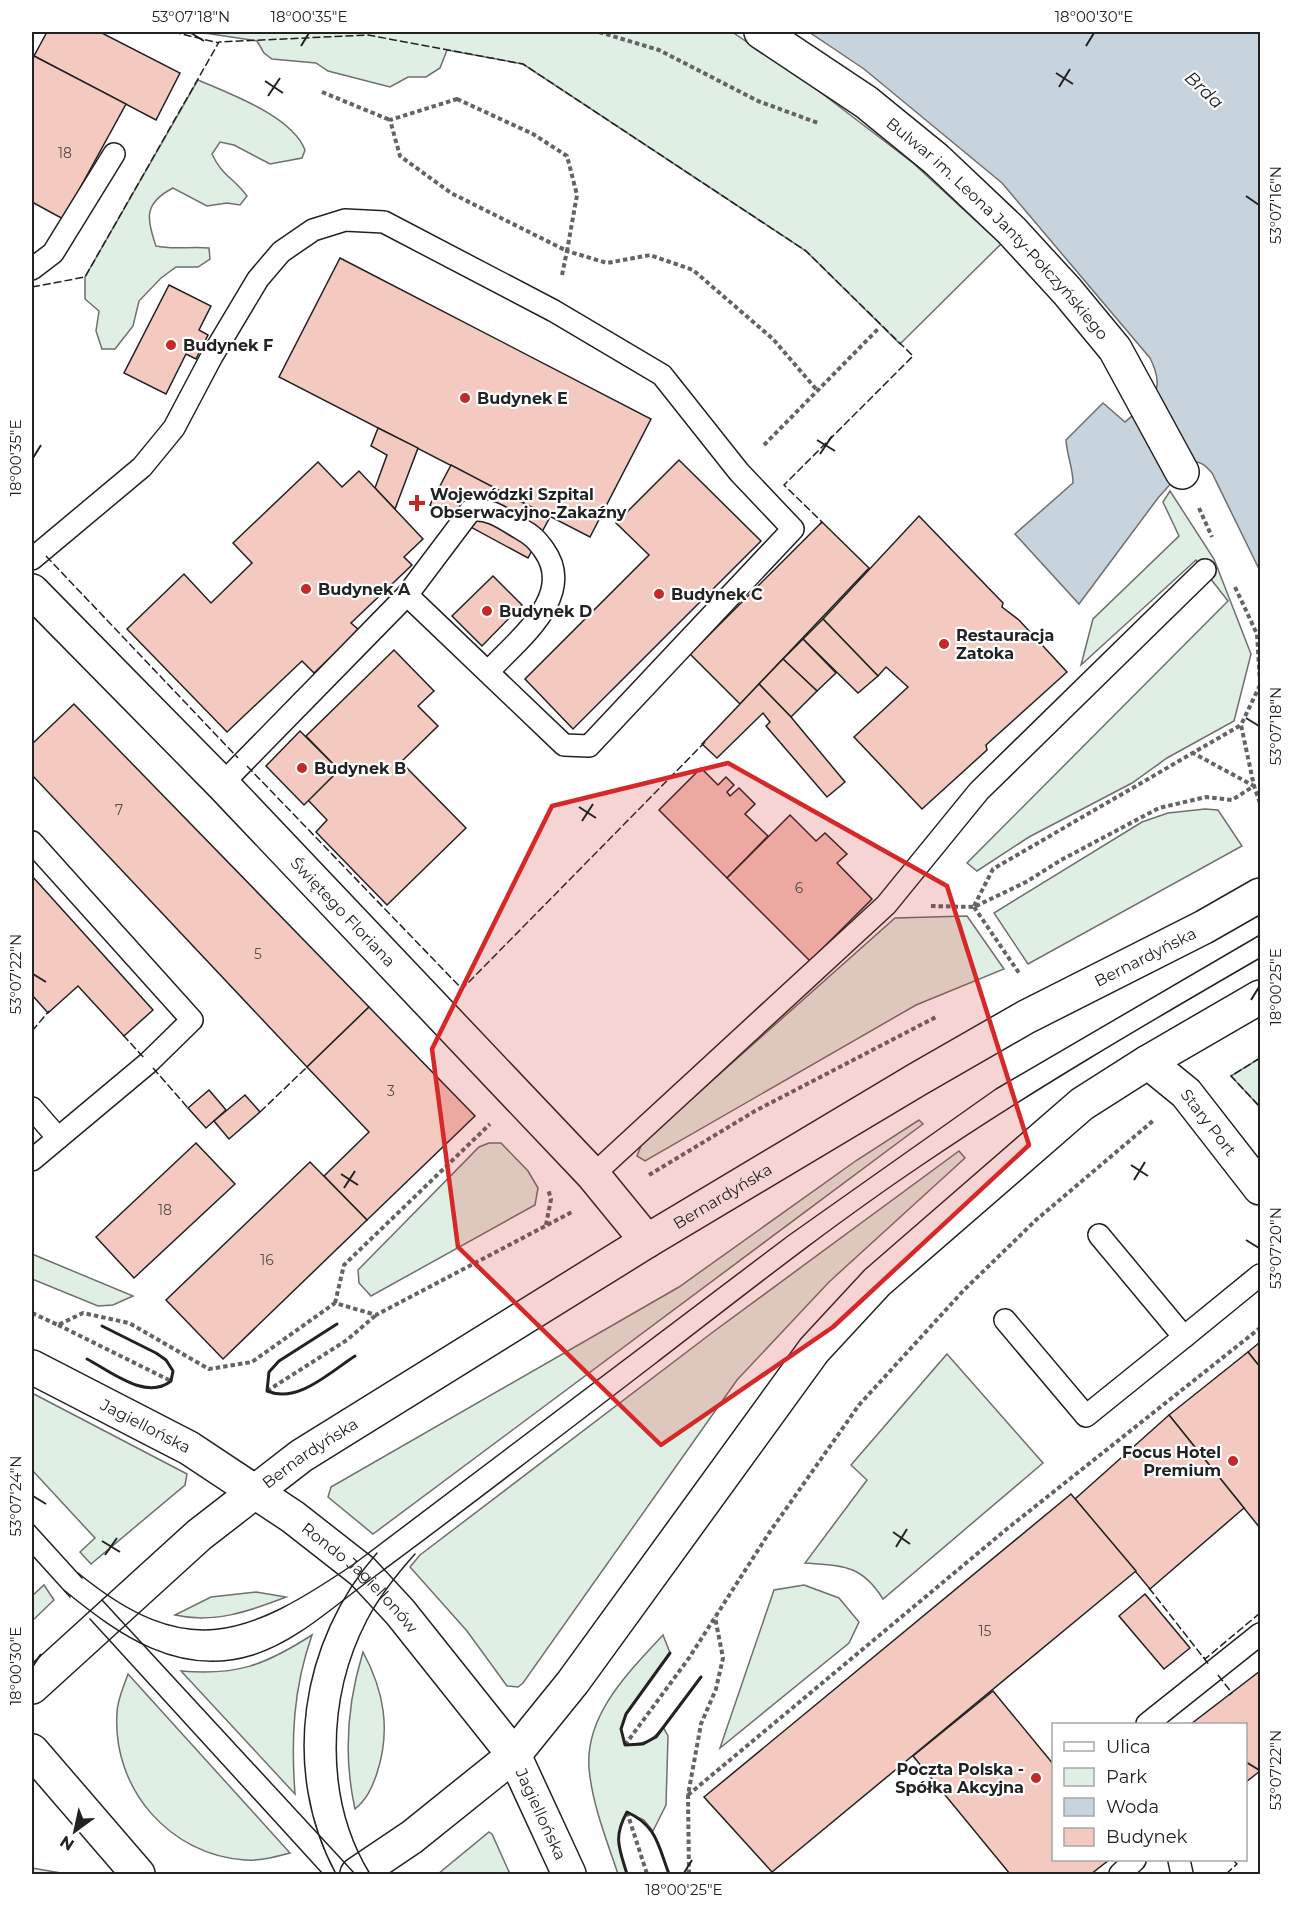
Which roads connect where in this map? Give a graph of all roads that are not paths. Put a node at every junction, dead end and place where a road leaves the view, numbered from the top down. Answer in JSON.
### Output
{"nodes":[{"id":1,"x":761,"y":32,"type":"edge"},
{"id":2,"x":114,"y":153,"type":"dead end"},
{"id":3,"x":32,"y":269,"type":"edge"},
{"id":4,"x":1182,"y":472,"type":"dead end"},
{"id":5,"x":32,"y":559,"type":"edge"},
{"id":6,"x":1205,"y":570,"type":"dead end"},
{"id":7,"x":32,"y":591,"type":"edge"},
{"id":8,"x":407,"y":595,"type":"junction"},
{"id":9,"x":489,"y":671,"type":"junction"},
{"id":10,"x":222,"y":784,"type":"junction"},
{"id":11,"x":32,"y":842,"type":"edge"},
{"id":12,"x":1260,"y":895,"type":"edge"},
{"id":13,"x":1260,"y":997,"type":"edge"},
{"id":14,"x":1148,"y":1062,"type":"junction"},
{"id":15,"x":32,"y":1108,"type":"edge"},
{"id":16,"x":58,"y":1138,"type":"junction"},
{"id":17,"x":32,"y":1160,"type":"edge"},
{"id":18,"x":601,"y":1184,"type":"junction"},
{"id":19,"x":1260,"y":1188,"type":"edge"},
{"id":20,"x":1099,"y":1235,"type":"dead end"},
{"id":21,"x":647,"y":1241,"type":"junction"},
{"id":22,"x":1260,"y":1275,"type":"edge"},
{"id":23,"x":1005,"y":1320,"type":"dead end"},
{"id":24,"x":1184,"y":1337,"type":"junction"},
{"id":25,"x":32,"y":1366,"type":"edge"},
{"id":26,"x":255,"y":1491,"type":"junction"},
{"id":27,"x":1260,"y":1634,"type":"edge"},
{"id":28,"x":32,"y":1687,"type":"edge"},
{"id":29,"x":1149,"y":1723,"type":"edge"},
{"id":30,"x":32,"y":1751,"type":"edge"},
{"id":31,"x":514,"y":1755,"type":"junction"},
{"id":32,"x":1134,"y":1861,"type":"edge"},
{"id":33,"x":138,"y":1875,"type":"edge"},
{"id":34,"x":357,"y":1875,"type":"edge"},
{"id":35,"x":569,"y":1875,"type":"edge"},
{"id":36,"x":1120,"y":1875,"type":"edge"}],
"edges":[{"from":1,"to":4,"type":"main road","name":"Bulwar im. Leona Janty-Połczyńskiego"},
{"from":2,"to":3,"type":"lane"},
{"from":5,"to":9,"type":"lane"},
{"from":6,"to":18,"type":"lane"},
{"from":7,"to":10,"type":"main road","name":"Świętego Floriana"},
{"from":8,"to":9,"type":"lane"},
{"from":8,"to":9,"type":"lane"},
{"from":8,"to":10,"type":"lane"},
{"from":10,"to":18,"type":"main road","name":"Świętego Floriana"},
{"from":11,"to":16,"type":"lane"},
{"from":12,"to":21,"type":"main road","name":"Bernardyńska"},
{"from":13,"to":14,"type":"main road"},
{"from":14,"to":19,"type":"main road","name":"Stary Port"},
{"from":14,"to":31,"type":"main road"},
{"from":15,"to":16,"type":"lane"},
{"from":16,"to":17,"type":"lane"},
{"from":18,"to":21,"type":"main road","name":"Świętego Floriana"},
{"from":20,"to":24,"type":"lane"},
{"from":21,"to":26,"type":"main road","name":"Bernardyńska"},
{"from":22,"to":24,"type":"lane"},
{"from":23,"to":24,"type":"lane"},
{"from":25,"to":26,"type":"main road","name":"Jagiellońska"},
{"from":26,"to":28,"type":"main road"},
{"from":26,"to":31,"type":"main road","name":"Rondo Jagiellonów"},
{"from":27,"to":29,"type":"lane"},
{"from":30,"to":33,"type":"main road"},
{"from":31,"to":34,"type":"main road"},
{"from":31,"to":35,"type":"main road","name":"Jagiellońska"},
{"from":32,"to":36,"type":"lane"}]}
